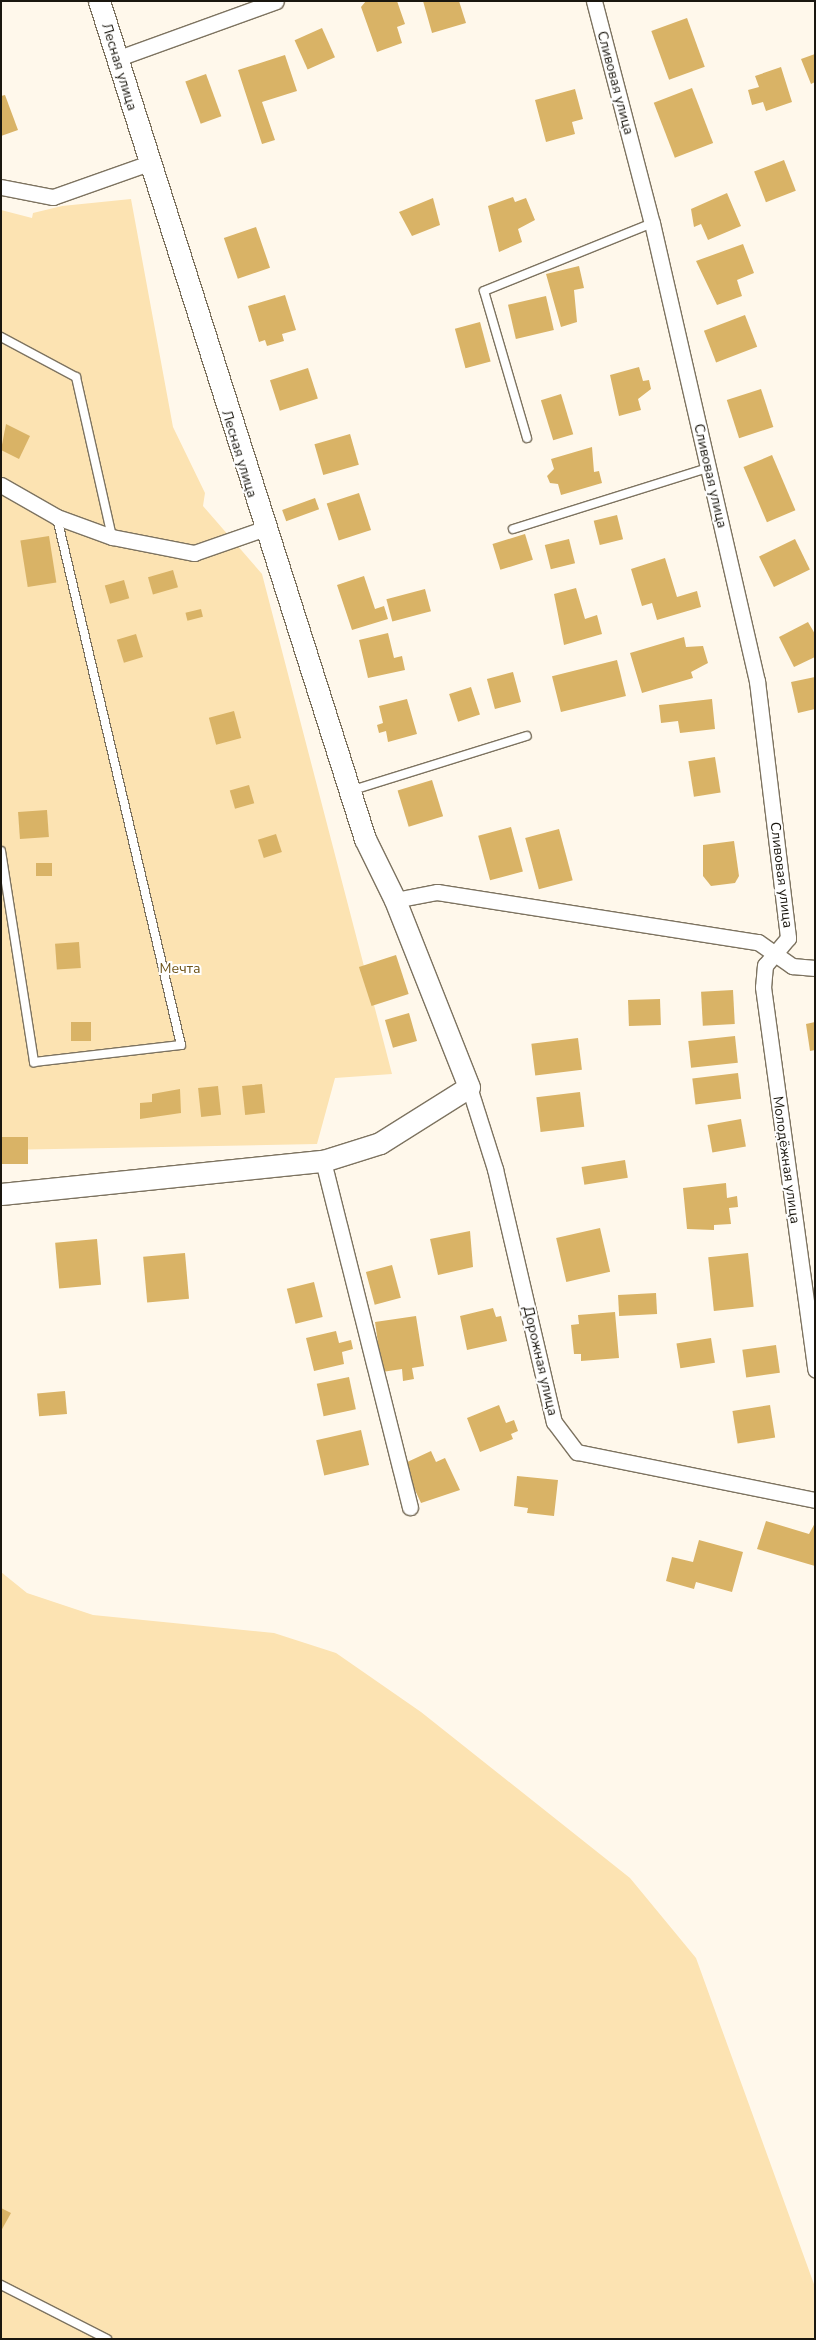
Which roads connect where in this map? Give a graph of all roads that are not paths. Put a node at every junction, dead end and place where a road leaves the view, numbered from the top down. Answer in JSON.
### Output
{"nodes":[{"id":1,"x":99,"y":1,"type":"edge"},
{"id":2,"x":276,"y":1,"type":"edge"},
{"id":3,"x":594,"y":1,"type":"edge"},
{"id":4,"x":116,"y":59,"type":"junction"},
{"id":5,"x":149,"y":163,"type":"junction"},
{"id":6,"x":1,"y":186,"type":"edge"},
{"id":7,"x":652,"y":223,"type":"junction"},
{"id":8,"x":1,"y":337,"type":"edge"},
{"id":9,"x":527,"y":438,"type":"dead end"},
{"id":10,"x":708,"y":468,"type":"junction"},
{"id":11,"x":1,"y":484,"type":"edge"},
{"id":12,"x":57,"y":517,"type":"junction"},
{"id":13,"x":263,"y":529,"type":"junction"},
{"id":14,"x":512,"y":529,"type":"dead end"},
{"id":15,"x":112,"y":537,"type":"junction"},
{"id":16,"x":527,"y":736,"type":"dead end"},
{"id":17,"x":349,"y":791,"type":"junction"},
{"id":18,"x":1,"y":851,"type":"edge"},
{"id":19,"x":395,"y":900,"type":"junction"},
{"id":20,"x":776,"y":954,"type":"junction"},
{"id":21,"x":815,"y":968,"type":"edge"},
{"id":22,"x":469,"y":1087,"type":"junction"},
{"id":23,"x":323,"y":1161,"type":"junction"},
{"id":24,"x":1,"y":1194,"type":"edge"},
{"id":25,"x":815,"y":1369,"type":"edge"},
{"id":26,"x":815,"y":1500,"type":"edge"},
{"id":27,"x":410,"y":1507,"type":"dead end"},
{"id":28,"x":1,"y":2285,"type":"edge"},
{"id":29,"x":107,"y":2339,"type":"edge"}],
"edges":[{"from":1,"to":4,"type":"street","name":"Лесная улица"},
{"from":2,"to":4,"type":"street"},
{"from":3,"to":7,"type":"street","name":"Сливовая улица"},
{"from":4,"to":5,"type":"street","name":"Лесная улица"},
{"from":5,"to":6,"type":"street"},
{"from":5,"to":13,"type":"street","name":"Лесная улица"},
{"from":7,"to":9,"type":"lane"},
{"from":7,"to":10,"type":"street","name":"Сливовая улица"},
{"from":8,"to":15,"type":"lane"},
{"from":10,"to":14,"type":"lane"},
{"from":10,"to":20,"type":"street","name":"Сливовая улица"},
{"from":11,"to":12,"type":"street"},
{"from":12,"to":15,"type":"street"},
{"from":12,"to":18,"type":"lane"},
{"from":13,"to":15,"type":"street"},
{"from":13,"to":17,"type":"street","name":"Лесная улица"},
{"from":16,"to":17,"type":"lane"},
{"from":17,"to":19,"type":"street","name":"Лесная улица"},
{"from":19,"to":20,"type":"street"},
{"from":19,"to":22,"type":"street","name":"Лесная улица"},
{"from":20,"to":21,"type":"street"},
{"from":20,"to":25,"type":"street","name":"Молодёжная улица"},
{"from":22,"to":23,"type":"street"},
{"from":22,"to":26,"type":"street","name":"Дорожная улица"},
{"from":23,"to":24,"type":"street"},
{"from":23,"to":27,"type":"street"},
{"from":28,"to":29,"type":"lane"}]}
